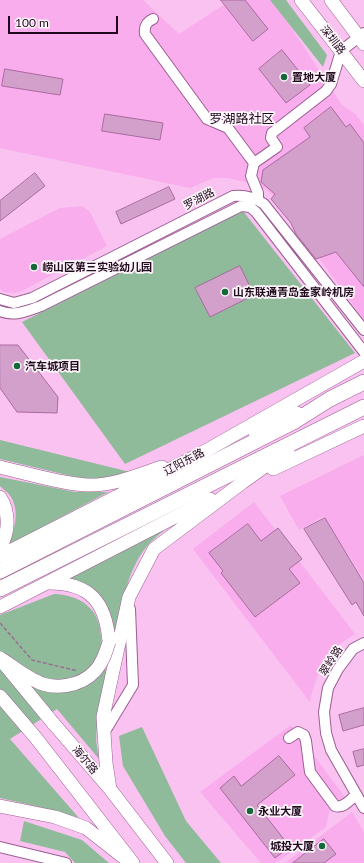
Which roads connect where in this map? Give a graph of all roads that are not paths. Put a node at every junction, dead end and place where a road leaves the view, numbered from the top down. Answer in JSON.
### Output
{"nodes":[{"id":1,"x":301,"y":0,"type":"edge"},
{"id":2,"x":331,"y":0,"type":"edge"},
{"id":3,"x":153,"y":20,"type":"dead end"},
{"id":4,"x":362,"y":38,"type":"edge"},
{"id":5,"x":341,"y":51,"type":"junction"},
{"id":6,"x":364,"y":81,"type":"edge"},
{"id":7,"x":254,"y":163,"type":"junction"},
{"id":8,"x":258,"y":200,"type":"junction"},
{"id":9,"x":0,"y":299,"type":"edge"},
{"id":10,"x":0,"y":311,"type":"edge"},
{"id":11,"x":364,"y":330,"type":"edge"},
{"id":12,"x":364,"y":352,"type":"edge"},
{"id":13,"x":364,"y":361,"type":"edge"},
{"id":14,"x":364,"y":382,"type":"edge"},
{"id":15,"x":330,"y":399,"type":"junction"},
{"id":16,"x":364,"y":407,"type":"edge"},
{"id":17,"x":364,"y":426,"type":"edge"},
{"id":18,"x":313,"y":433,"type":"junction"},
{"id":19,"x":202,"y":453,"type":"junction"},
{"id":20,"x":0,"y":467,"type":"edge"},
{"id":21,"x":243,"y":482,"type":"junction"},
{"id":22,"x":0,"y":497,"type":"edge"},
{"id":23,"x":0,"y":546,"type":"edge"},
{"id":24,"x":0,"y":556,"type":"edge"},
{"id":25,"x":0,"y":571,"type":"edge"},
{"id":26,"x":47,"y":583,"type":"junction"},
{"id":27,"x":0,"y":589,"type":"edge"},
{"id":28,"x":129,"y":597,"type":"junction"},
{"id":29,"x":0,"y":607,"type":"edge"},
{"id":30,"x":364,"y":643,"type":"edge"},
{"id":31,"x":0,"y":659,"type":"edge"},
{"id":32,"x":0,"y":696,"type":"edge"},
{"id":33,"x":104,"y":733,"type":"junction"},
{"id":34,"x":290,"y":738,"type":"dead end"},
{"id":35,"x":110,"y":789,"type":"junction"},
{"id":36,"x":356,"y":795,"type":"junction"},
{"id":37,"x":0,"y":806,"type":"edge"},
{"id":38,"x":364,"y":808,"type":"edge"},
{"id":39,"x":0,"y":847,"type":"edge"},
{"id":40,"x":66,"y":863,"type":"edge"},
{"id":41,"x":132,"y":863,"type":"edge"},
{"id":42,"x":167,"y":863,"type":"edge"}],
"edges":[{"from":1,"to":5,"type":"main road","name":"深圳路"},
{"from":2,"to":4,"type":"main road","name":"深圳路"},
{"from":3,"to":7,"type":"street"},
{"from":4,"to":5,"type":"street"},
{"from":5,"to":6,"type":"main road","name":"深圳路"},
{"from":5,"to":7,"type":"street"},
{"from":7,"to":8,"type":"street"},
{"from":8,"to":9,"type":"street","name":"罗湖路"},
{"from":8,"to":11,"type":"street"},
{"from":10,"to":12,"type":"street"},
{"from":13,"to":19,"type":"main road","name":"辽阳东路"},
{"from":14,"to":15,"type":"highway","name":"辽阳东路"},
{"from":15,"to":19,"type":"main road"},
{"from":15,"to":25,"type":"highway","name":"辽阳东路"},
{"from":16,"to":18,"type":"highway"},
{"from":17,"to":21,"type":"main road"},
{"from":18,"to":21,"type":"main road"},
{"from":18,"to":27,"type":"highway"},
{"from":19,"to":20,"type":"main road"},
{"from":19,"to":24,"type":"main road","name":"辽阳东路"},
{"from":21,"to":26,"type":"main road"},
{"from":21,"to":28,"type":"main road"},
{"from":22,"to":23,"type":"main road"},
{"from":26,"to":29,"type":"main road"},
{"from":26,"to":31,"type":"main road","bridge":true},
{"from":28,"to":33,"type":"main road"},
{"from":28,"to":33,"type":"street"},
{"from":30,"to":36,"type":"street","name":"翠岭路"},
{"from":31,"to":35,"type":"main road","name":"海尔路","bridge":true},
{"from":32,"to":41,"type":"main road"},
{"from":33,"to":35,"type":"main road"},
{"from":34,"to":36,"type":"street"},
{"from":35,"to":42,"type":"main road","name":"海尔路"},
{"from":36,"to":38,"type":"street","name":"翠岭路"},
{"from":37,"to":41,"type":"main road"},
{"from":39,"to":40,"type":"street"}]}
